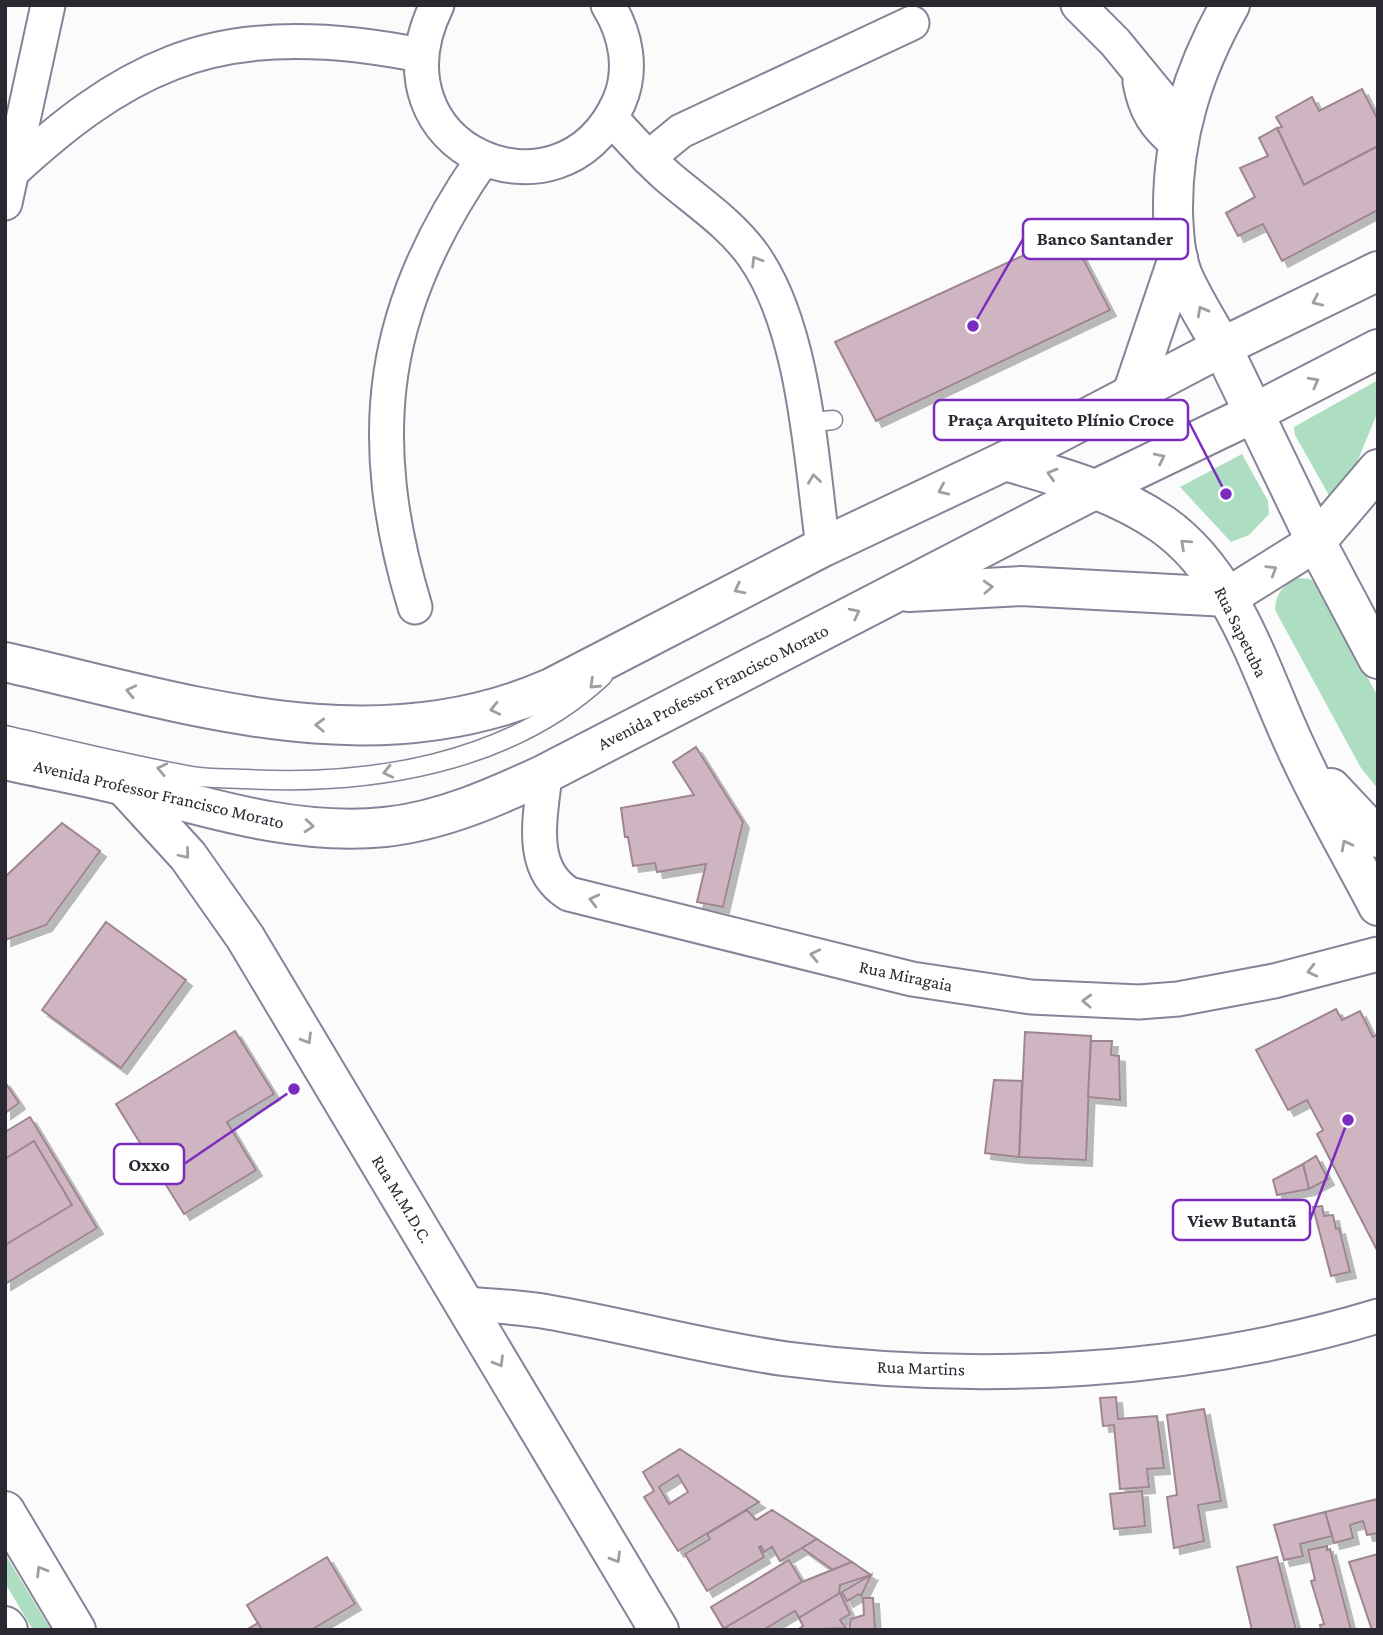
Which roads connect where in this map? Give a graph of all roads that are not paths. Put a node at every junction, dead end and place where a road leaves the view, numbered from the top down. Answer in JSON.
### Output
{"nodes":[{"id":1,"x":48,"y":5,"type":"edge"},
{"id":2,"x":437,"y":5,"type":"edge"},
{"id":3,"x":608,"y":5,"type":"edge"},
{"id":4,"x":1078,"y":5,"type":"edge"},
{"id":5,"x":1230,"y":5,"type":"edge"},
{"id":6,"x":912,"y":23,"type":"dead end"},
{"id":7,"x":420,"y":55,"type":"junction"},
{"id":8,"x":611,"y":118,"type":"junction"},
{"id":9,"x":1181,"y":125,"type":"junction"},
{"id":10,"x":648,"y":158,"type":"junction"},
{"id":11,"x":483,"y":159,"type":"junction"},
{"id":12,"x":14,"y":170,"type":"junction"},
{"id":13,"x":5,"y":203,"type":"edge"},
{"id":14,"x":1378,"y":271,"type":"edge"},
{"id":15,"x":1176,"y":274,"type":"junction"},
{"id":16,"x":1136,"y":322,"type":"dead end"},
{"id":17,"x":1222,"y":347,"type":"junction"},
{"id":18,"x":1378,"y":349,"type":"edge"},
{"id":19,"x":1132,"y":394,"type":"junction"},
{"id":20,"x":1254,"y":413,"type":"junction"},
{"id":21,"x":1005,"y":461,"type":"junction"},
{"id":22,"x":1373,"y":476,"type":"edge"},
{"id":23,"x":1098,"y":488,"type":"junction"},
{"id":24,"x":1317,"y":542,"type":"junction"},
{"id":25,"x":823,"y":547,"type":"junction"},
{"id":26,"x":1342,"y":591,"type":"junction"},
{"id":27,"x":895,"y":593,"type":"junction"},
{"id":28,"x":1228,"y":597,"type":"junction"},
{"id":29,"x":415,"y":607,"type":"dead end"},
{"id":30,"x":644,"y":638,"type":"junction"},
{"id":31,"x":1378,"y":659,"type":"edge"},
{"id":32,"x":5,"y":663,"type":"edge"},
{"id":33,"x":5,"y":735,"type":"edge"},
{"id":34,"x":1298,"y":752,"type":"junction"},
{"id":35,"x":5,"y":760,"type":"edge"},
{"id":36,"x":545,"y":774,"type":"junction"},
{"id":37,"x":123,"y":785,"type":"junction"},
{"id":38,"x":1378,"y":838,"type":"edge"},
{"id":39,"x":1378,"y":906,"type":"edge"},
{"id":40,"x":1378,"y":954,"type":"edge"},
{"id":41,"x":464,"y":1304,"type":"junction"},
{"id":42,"x":1378,"y":1316,"type":"edge"},
{"id":43,"x":5,"y":1511,"type":"edge"},
{"id":44,"x":76,"y":1630,"type":"edge"},
{"id":45,"x":659,"y":1630,"type":"edge"}],
"edges":[{"from":1,"to":12,"type":"street"},
{"from":2,"to":7,"type":"street"},
{"from":3,"to":8,"type":"street"},
{"from":4,"to":9,"type":"street"},
{"from":5,"to":9,"type":"main road"},
{"from":6,"to":10,"type":"street"},
{"from":7,"to":11,"type":"street"},
{"from":7,"to":12,"type":"street"},
{"from":8,"to":10,"type":"street"},
{"from":8,"to":11,"type":"street"},
{"from":9,"to":15,"type":"main road"},
{"from":25,"to":10,"type":"street","one_way":true},
{"from":11,"to":29,"type":"street"},
{"from":12,"to":13,"type":"street"},
{"from":14,"to":17,"type":"main road","name":"Avenida Professor Francisco Morato","one_way":true},
{"from":15,"to":16,"type":"lane"},
{"from":17,"to":15,"type":"main road","one_way":true},
{"from":15,"to":19,"type":"main road"},
{"from":17,"to":19,"type":"main road","name":"Avenida Professor Francisco Morato"},
{"from":17,"to":20,"type":"main road"},
{"from":20,"to":18,"type":"main road","name":"Avenida Professor Francisco Morato","one_way":true},
{"from":19,"to":21,"type":"main road","name":"Avenida Professor Francisco Morato"},
{"from":23,"to":20,"type":"main road","name":"Avenida Professor Francisco Morato","one_way":true},
{"from":20,"to":24,"type":"main road"},
{"from":23,"to":21,"type":"main road","name":"Rua Sapetuba","one_way":true},
{"from":21,"to":25,"type":"main road","name":"Avenida Professor Francisco Morato","one_way":true},
{"from":22,"to":24,"type":"main road"},
{"from":22,"to":26,"type":"main road"},
{"from":23,"to":27,"type":"main road","name":"Avenida Professor Francisco Morato"},
{"from":28,"to":23,"type":"main road","name":"Rua Sapetuba","one_way":true},
{"from":24,"to":26,"type":"main road"},
{"from":28,"to":24,"type":"main road","one_way":true},
{"from":25,"to":30,"type":"main road","name":"Avenida Professor Francisco Morato","one_way":true},
{"from":26,"to":31,"type":"main road"},
{"from":27,"to":28,"type":"main road","one_way":true},
{"from":36,"to":27,"type":"main road","name":"Avenida Professor Francisco Morato","one_way":true},
{"from":28,"to":34,"type":"main road","name":"Rua Sapetuba"},
{"from":30,"to":32,"type":"main road","name":"Avenida Professor Francisco Morato","one_way":true},
{"from":30,"to":33,"type":"lane","name":"Avenida Professor Francisco Morato","one_way":true},
{"from":34,"to":38,"type":"main road"},
{"from":39,"to":34,"type":"main road","name":"Rua Sapetuba","one_way":true},
{"from":35,"to":37,"type":"main road","name":"Avenida Professor Francisco Morato"},
{"from":37,"to":36,"type":"main road","name":"Avenida Professor Francisco Morato","one_way":true},
{"from":40,"to":36,"type":"street","name":"Rua Miragaia","one_way":true},
{"from":37,"to":41,"type":"main road","name":"Rua M.M.D.C.","one_way":true},
{"from":41,"to":42,"type":"street","name":"Rua Martins"},
{"from":41,"to":45,"type":"main road","name":"Rua M.M.D.C.","one_way":true},
{"from":44,"to":43,"type":"main road","one_way":true}]}
